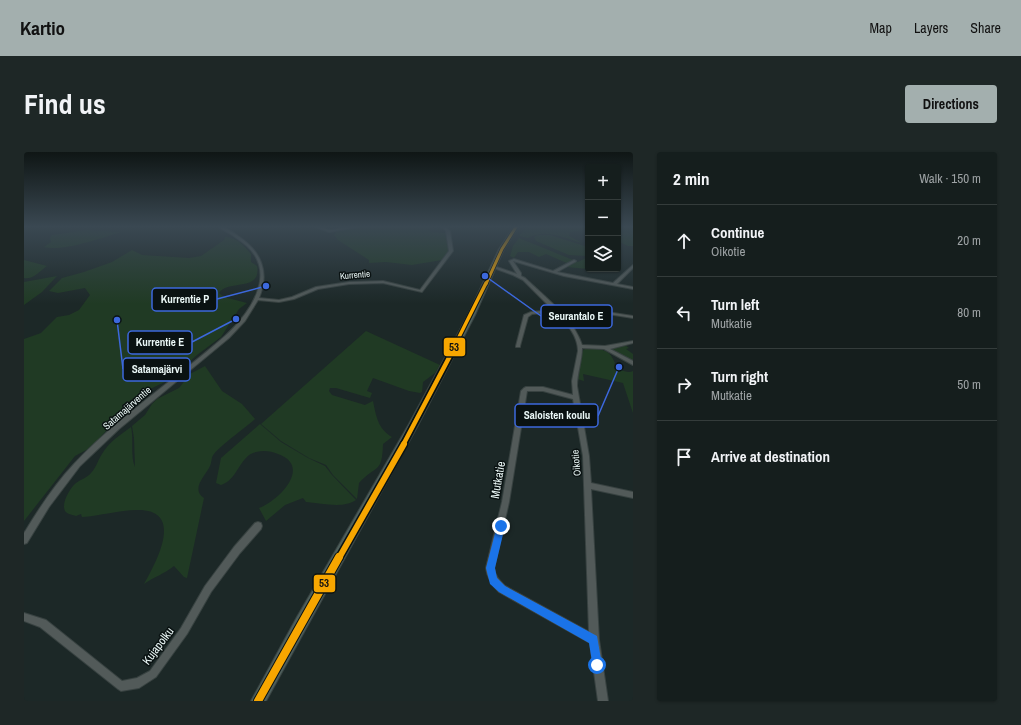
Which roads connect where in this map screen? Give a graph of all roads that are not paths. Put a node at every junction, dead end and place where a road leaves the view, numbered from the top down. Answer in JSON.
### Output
{"nodes":[{"id":1,"x":254,"y":253,"type":"edge"},
{"id":2,"x":449,"y":253,"type":"edge"},
{"id":3,"x":501,"y":253,"type":"edge"},
{"id":4,"x":574,"y":261,"type":"dead end"},
{"id":5,"x":633,"y":266,"type":"edge"},
{"id":6,"x":494,"y":268,"type":"junction"},
{"id":7,"x":553,"y":272,"type":"junction"},
{"id":8,"x":519,"y":276,"type":"junction"},
{"id":9,"x":614,"y":284,"type":"junction"},
{"id":10,"x":633,"y":288,"type":"edge"},
{"id":11,"x":256,"y":299,"type":"junction"},
{"id":12,"x":570,"y":307,"type":"dead end"},
{"id":13,"x":556,"y":311,"type":"junction"},
{"id":14,"x":633,"y":317,"type":"edge"},
{"id":15,"x":633,"y":342,"type":"edge"},
{"id":16,"x":518,"y":346,"type":"dead end"},
{"id":17,"x":580,"y":346,"type":"junction"},
{"id":18,"x":605,"y":348,"type":"junction"},
{"id":19,"x":633,"y":363,"type":"edge"},
{"id":20,"x":576,"y":398,"type":"junction"},
{"id":21,"x":588,"y":485,"type":"junction"},
{"id":22,"x":633,"y":495,"type":"edge"},
{"id":23,"x":258,"y":526,"type":"dead end"},
{"id":24,"x":24,"y":540,"type":"edge"},
{"id":25,"x":24,"y":617,"type":"edge"},
{"id":26,"x":594,"y":640,"type":"junction"},
{"id":27,"x":258,"y":701,"type":"edge"},
{"id":28,"x":603,"y":701,"type":"edge"}],
"edges":[{"from":1,"to":11,"type":"street","name":"Satamajärventie"},
{"from":2,"to":11,"type":"street","name":"Kurrentie"},
{"from":3,"to":6,"type":"highway"},
{"from":4,"to":7,"type":"street"},
{"from":5,"to":9,"type":"street"},
{"from":6,"to":8,"type":"street"},
{"from":6,"to":27,"type":"highway"},
{"from":7,"to":8,"type":"street"},
{"from":7,"to":9,"type":"street"},
{"from":8,"to":13,"type":"street"},
{"from":9,"to":10,"type":"street"},
{"from":11,"to":24,"type":"street","name":"Satamajärventie"},
{"from":12,"to":14,"type":"street"},
{"from":13,"to":16,"type":"street"},
{"from":13,"to":17,"type":"street"},
{"from":15,"to":18,"type":"street"},
{"from":17,"to":18,"type":"street"},
{"from":17,"to":20,"type":"street","name":"Oikotie"},
{"from":18,"to":19,"type":"street"},
{"from":20,"to":21,"type":"street","name":"Oikotie"},
{"from":20,"to":26,"type":"street","name":"Mutkatie"},
{"from":21,"to":22,"type":"street"},
{"from":21,"to":26,"type":"street","name":"Oikotie"},
{"from":23,"to":25,"type":"street","name":"Kujapolku"},
{"from":26,"to":28,"type":"street","name":"Oikotie"}]}
